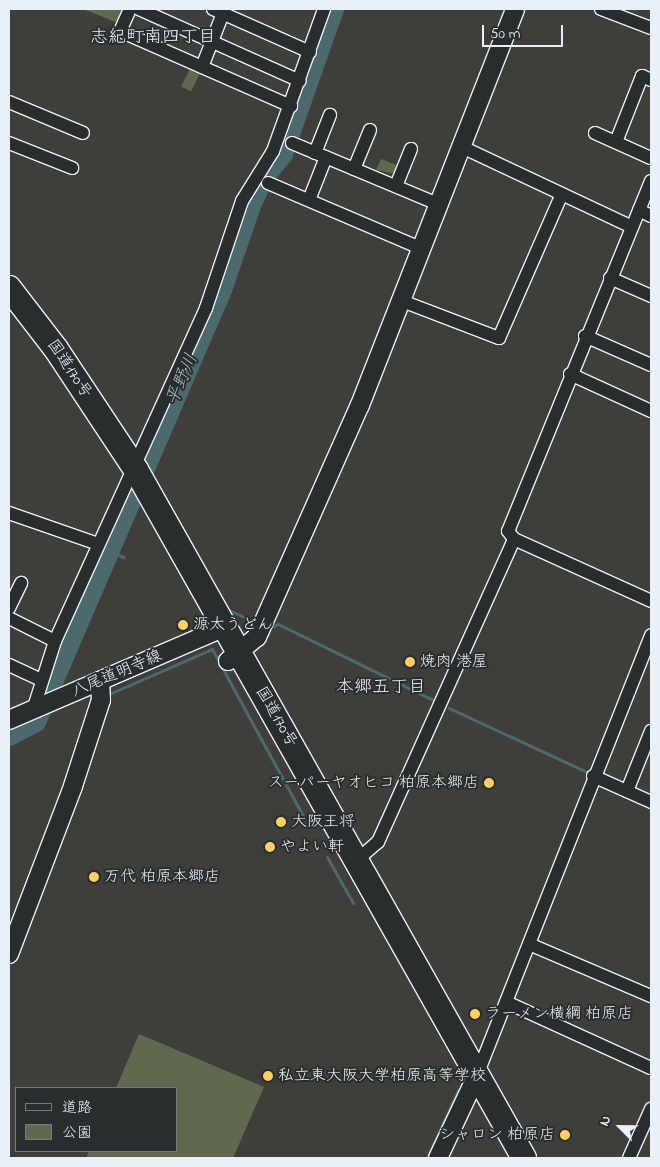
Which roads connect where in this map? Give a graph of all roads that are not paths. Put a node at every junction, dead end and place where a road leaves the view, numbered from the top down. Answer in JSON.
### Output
{"nodes":[{"id":1,"x":130,"y":9,"type":"edge"},
{"id":2,"x":138,"y":9,"type":"edge"},
{"id":3,"x":324,"y":9,"type":"edge"},
{"id":4,"x":515,"y":9,"type":"edge"},
{"id":5,"x":601,"y":9,"type":"edge"},
{"id":6,"x":218,"y":11,"type":"edge"},
{"id":7,"x":651,"y":28,"type":"edge"},
{"id":8,"x":212,"y":42,"type":"junction"},
{"id":9,"x":310,"y":52,"type":"junction"},
{"id":10,"x":202,"y":67,"type":"junction"},
{"id":11,"x":651,"y":80,"type":"edge"},
{"id":12,"x":300,"y":81,"type":"junction"},
{"id":13,"x":9,"y":102,"type":"edge"},
{"id":14,"x":291,"y":106,"type":"junction"},
{"id":15,"x":330,"y":115,"type":"dead end"},
{"id":16,"x":370,"y":130,"type":"dead end"},
{"id":17,"x":83,"y":133,"type":"dead end"},
{"id":18,"x":595,"y":133,"type":"dead end"},
{"id":19,"x":616,"y":142,"type":"junction"},
{"id":20,"x":9,"y":143,"type":"edge"},
{"id":21,"x":292,"y":143,"type":"dead end"},
{"id":22,"x":462,"y":147,"type":"junction"},
{"id":23,"x":412,"y":149,"type":"dead end"},
{"id":24,"x":321,"y":155,"type":"junction"},
{"id":25,"x":651,"y":158,"type":"edge"},
{"id":26,"x":72,"y":168,"type":"dead end"},
{"id":27,"x":354,"y":169,"type":"junction"},
{"id":28,"x":651,"y":181,"type":"edge"},
{"id":29,"x":268,"y":183,"type":"dead end"},
{"id":30,"x":396,"y":186,"type":"junction"},
{"id":31,"x":562,"y":194,"type":"junction"},
{"id":32,"x":309,"y":200,"type":"junction"},
{"id":33,"x":440,"y":205,"type":"junction"},
{"id":34,"x":645,"y":213,"type":"edge"},
{"id":35,"x":632,"y":227,"type":"junction"},
{"id":36,"x":423,"y":249,"type":"junction"},
{"id":37,"x":610,"y":278,"type":"junction"},
{"id":38,"x":651,"y":296,"type":"edge"},
{"id":39,"x":402,"y":302,"type":"junction"},
{"id":40,"x":10,"y":304,"type":"edge"},
{"id":41,"x":585,"y":336,"type":"junction"},
{"id":42,"x":651,"y":365,"type":"edge"},
{"id":43,"x":570,"y":374,"type":"junction"},
{"id":44,"x":651,"y":411,"type":"edge"},
{"id":45,"x":134,"y":481,"type":"junction"},
{"id":46,"x":9,"y":513,"type":"edge"},
{"id":47,"x":514,"y":539,"type":"junction"},
{"id":48,"x":98,"y":544,"type":"junction"},
{"id":49,"x":21,"y":583,"type":"dead end"},
{"id":50,"x":651,"y":601,"type":"edge"},
{"id":51,"x":9,"y":608,"type":"edge"},
{"id":52,"x":9,"y":618,"type":"edge"},
{"id":53,"x":219,"y":630,"type":"junction"},
{"id":54,"x":651,"y":635,"type":"edge"},
{"id":55,"x":55,"y":641,"type":"junction"},
{"id":56,"x":234,"y":657,"type":"junction"},
{"id":57,"x":9,"y":665,"type":"edge"},
{"id":58,"x":41,"y":680,"type":"junction"},
{"id":59,"x":100,"y":682,"type":"junction"},
{"id":60,"x":42,"y":705,"type":"junction"},
{"id":61,"x":9,"y":720,"type":"edge"},
{"id":62,"x":651,"y":731,"type":"edge"},
{"id":63,"x":593,"y":776,"type":"junction"},
{"id":64,"x":626,"y":791,"type":"junction"},
{"id":65,"x":651,"y":802,"type":"edge"},
{"id":66,"x":357,"y":860,"type":"junction"},
{"id":67,"x":529,"y":944,"type":"junction"},
{"id":68,"x":9,"y":954,"type":"edge"},
{"id":69,"x":651,"y":996,"type":"edge"},
{"id":70,"x":506,"y":1002,"type":"junction"},
{"id":71,"x":651,"y":1068,"type":"edge"},
{"id":72,"x":474,"y":1080,"type":"junction"},
{"id":73,"x":651,"y":1109,"type":"edge"},
{"id":74,"x":438,"y":1158,"type":"edge"},
{"id":75,"x":511,"y":1158,"type":"edge"},
{"id":76,"x":524,"y":1158,"type":"edge"},
{"id":77,"x":629,"y":1158,"type":"edge"}],
"edges":[{"from":1,"to":10,"type":"street"},
{"from":2,"to":8,"type":"street"},
{"from":3,"to":9,"type":"street"},
{"from":4,"to":22,"type":"street"},
{"from":5,"to":7,"type":"street"},
{"from":6,"to":8,"type":"street"},
{"from":6,"to":9,"type":"street"},
{"from":8,"to":10,"type":"street"},
{"from":8,"to":12,"type":"street"},
{"from":9,"to":12,"type":"street"},
{"from":10,"to":14,"type":"street"},
{"from":11,"to":19,"type":"street"},
{"from":12,"to":14,"type":"street"},
{"from":13,"to":17,"type":"street"},
{"from":14,"to":45,"type":"street"},
{"from":15,"to":24,"type":"street"},
{"from":16,"to":27,"type":"street"},
{"from":18,"to":19,"type":"street"},
{"from":19,"to":25,"type":"street"},
{"from":20,"to":26,"type":"street"},
{"from":21,"to":24,"type":"street"},
{"from":22,"to":31,"type":"street"},
{"from":22,"to":33,"type":"street"},
{"from":23,"to":30,"type":"street"},
{"from":24,"to":27,"type":"street"},
{"from":24,"to":32,"type":"street"},
{"from":27,"to":30,"type":"street"},
{"from":28,"to":34,"type":"street"},
{"from":29,"to":32,"type":"street"},
{"from":30,"to":33,"type":"street"},
{"from":31,"to":35,"type":"street"},
{"from":31,"to":39,"type":"street"},
{"from":32,"to":36,"type":"street"},
{"from":33,"to":36,"type":"street"},
{"from":34,"to":35,"type":"street"},
{"from":35,"to":37,"type":"street"},
{"from":36,"to":39,"type":"street"},
{"from":37,"to":38,"type":"street"},
{"from":37,"to":41,"type":"street"},
{"from":39,"to":56,"type":"street"},
{"from":40,"to":45,"type":"highway","name":"国道170号"},
{"from":41,"to":42,"type":"street"},
{"from":41,"to":43,"type":"street"},
{"from":43,"to":44,"type":"street"},
{"from":43,"to":47,"type":"street"},
{"from":45,"to":48,"type":"street"},
{"from":45,"to":53,"type":"highway","name":"国道170号"},
{"from":46,"to":48,"type":"street"},
{"from":47,"to":50,"type":"street"},
{"from":47,"to":66,"type":"street"},
{"from":48,"to":55,"type":"street"},
{"from":49,"to":51,"type":"street"},
{"from":52,"to":55,"type":"street"},
{"from":53,"to":56,"type":"highway","name":"国道170号"},
{"from":53,"to":59,"type":"street","name":"八尾道明寺線"},
{"from":54,"to":63,"type":"street"},
{"from":55,"to":58,"type":"street"},
{"from":56,"to":66,"type":"highway","name":"国道170号"},
{"from":56,"to":72,"type":"highway","name":"国道170号"},
{"from":57,"to":58,"type":"street"},
{"from":58,"to":60,"type":"street"},
{"from":59,"to":60,"type":"street","name":"八尾道明寺線"},
{"from":59,"to":68,"type":"street"},
{"from":60,"to":61,"type":"street","name":"八尾道明寺線"},
{"from":62,"to":64,"type":"street"},
{"from":63,"to":64,"type":"street"},
{"from":63,"to":67,"type":"street"},
{"from":64,"to":65,"type":"street"},
{"from":66,"to":72,"type":"highway","name":"国道170号"},
{"from":67,"to":69,"type":"street"},
{"from":67,"to":70,"type":"street"},
{"from":70,"to":71,"type":"street"},
{"from":70,"to":72,"type":"street"},
{"from":72,"to":74,"type":"street"},
{"from":72,"to":75,"type":"highway","name":"国道170号"},
{"from":72,"to":76,"type":"highway","name":"国道170号"},
{"from":73,"to":77,"type":"street"}]}
